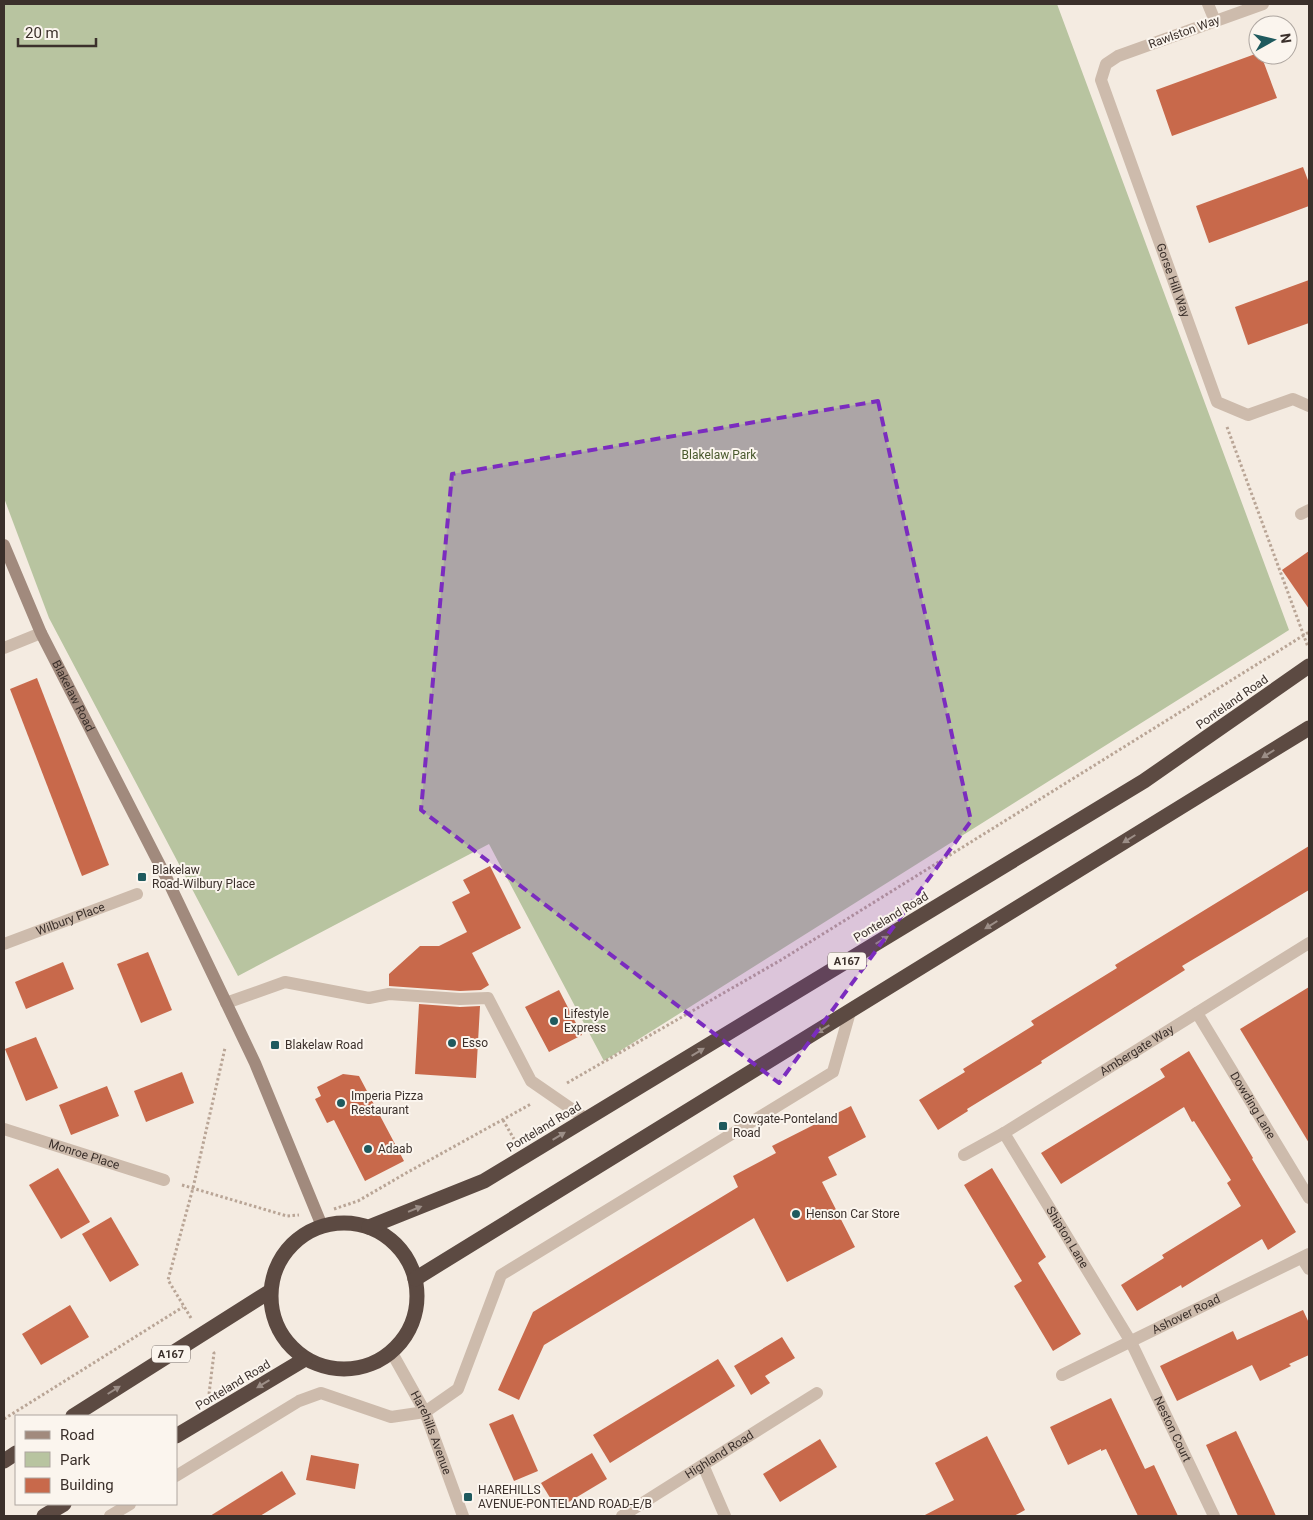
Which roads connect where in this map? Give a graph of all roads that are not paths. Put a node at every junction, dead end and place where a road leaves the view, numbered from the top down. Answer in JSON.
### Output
{"nodes":[{"id":1,"x":1208,"y":4,"type":"edge"},
{"id":2,"x":1263,"y":4,"type":"edge"},
{"id":3,"x":1215,"y":21,"type":"junction"},
{"id":4,"x":1106,"y":64,"type":"joint"},
{"id":5,"x":1309,"y":406,"type":"edge"},
{"id":6,"x":4,"y":545,"type":"edge"},
{"id":7,"x":41,"y":633,"type":"junction"},
{"id":8,"x":4,"y":648,"type":"edge"},
{"id":9,"x":1309,"y":666,"type":"edge"},
{"id":10,"x":1309,"y":728,"type":"edge"},
{"id":11,"x":137,"y":894,"type":"dead end"},
{"id":12,"x":1309,"y":943,"type":"edge"},
{"id":13,"x":4,"y":944,"type":"edge"},
{"id":14,"x":226,"y":1003,"type":"junction"},
{"id":15,"x":850,"y":1012,"type":"junction"},
{"id":16,"x":1197,"y":1013,"type":"junction"},
{"id":17,"x":586,"y":1120,"type":"junction"},
{"id":18,"x":4,"y":1129,"type":"edge"},
{"id":19,"x":1004,"y":1133,"type":"junction"},
{"id":20,"x":964,"y":1155,"type":"dead end"},
{"id":21,"x":164,"y":1180,"type":"dead end"},
{"id":22,"x":1309,"y":1198,"type":"edge"},
{"id":23,"x":320,"y":1220,"type":"junction"},
{"id":24,"x":370,"y":1228,"type":"junction"},
{"id":25,"x":1306,"y":1256,"type":"edge"},
{"id":26,"x":1309,"y":1269,"type":"edge"},
{"id":27,"x":416,"y":1279,"type":"junction"},
{"id":28,"x":269,"y":1292,"type":"junction"},
{"id":29,"x":1130,"y":1342,"type":"junction"},
{"id":30,"x":392,"y":1353,"type":"junction"},
{"id":31,"x":305,"y":1359,"type":"junction"},
{"id":32,"x":1062,"y":1375,"type":"dead end"},
{"id":33,"x":817,"y":1393,"type":"dead end"},
{"id":34,"x":424,"y":1412,"type":"junction"},
{"id":35,"x":75,"y":1415,"type":"edge"},
{"id":36,"x":178,"y":1435,"type":"edge"},
{"id":37,"x":15,"y":1454,"type":"edge"},
{"id":38,"x":4,"y":1461,"type":"edge"},
{"id":39,"x":703,"y":1465,"type":"junction"},
{"id":40,"x":178,"y":1475,"type":"edge"},
{"id":41,"x":62,"y":1505,"type":"edge"},
{"id":42,"x":128,"y":1505,"type":"edge"},
{"id":43,"x":44,"y":1516,"type":"edge"},
{"id":44,"x":110,"y":1516,"type":"edge"},
{"id":45,"x":463,"y":1516,"type":"edge"},
{"id":46,"x":622,"y":1516,"type":"edge"},
{"id":47,"x":725,"y":1516,"type":"edge"},
{"id":48,"x":1214,"y":1516,"type":"edge"}],
"edges":[{"from":1,"to":3,"type":"street"},
{"from":2,"to":3,"type":"street","name":"Rawlston Way"},
{"from":3,"to":4,"type":"street","name":"Rawlston Way"},
{"from":4,"to":5,"type":"street","name":"Gorse Hill Way"},
{"from":6,"to":7,"type":"street","name":"Blakelaw Road"},
{"from":7,"to":8,"type":"street"},
{"from":7,"to":14,"type":"street","name":"Blakelaw Road"},
{"from":17,"to":9,"type":"highway","name":"Ponteland Road","number":"A167","one_way":true},
{"from":10,"to":15,"type":"highway","one_way":true},
{"from":11,"to":13,"type":"street","name":"Wilbury Place"},
{"from":12,"to":16,"type":"street","name":"Ambergate Way"},
{"from":14,"to":17,"type":"street"},
{"from":14,"to":23,"type":"street","name":"Blakelaw Road"},
{"from":15,"to":27,"type":"highway","one_way":true},
{"from":15,"to":34,"type":"street"},
{"from":16,"to":19,"type":"street","name":"Ambergate Way"},
{"from":16,"to":22,"type":"street","name":"Dowding Lane"},
{"from":24,"to":17,"type":"highway","name":"Ponteland Road","number":"A167","one_way":true},
{"from":18,"to":21,"type":"street","name":"Monroe Place"},
{"from":19,"to":20,"type":"street","name":"Ambergate Way"},
{"from":19,"to":29,"type":"street","name":"Shipton Lane"},
{"from":23,"to":24,"type":"highway"},
{"from":23,"to":28,"type":"highway"},
{"from":24,"to":27,"type":"highway"},
{"from":25,"to":26,"type":"street"},
{"from":25,"to":29,"type":"street","name":"Ashover Road"},
{"from":27,"to":30,"type":"highway"},
{"from":28,"to":31,"type":"highway"},
{"from":35,"to":28,"type":"highway","number":"A167","one_way":true},
{"from":29,"to":32,"type":"street","name":"Ashover Road"},
{"from":29,"to":48,"type":"street","name":"Neston Court"},
{"from":30,"to":31,"type":"highway"},
{"from":30,"to":34,"type":"street","name":"Harehills Avenue"},
{"from":31,"to":36,"type":"highway","name":"Ponteland Road","one_way":true},
{"from":33,"to":39,"type":"street","name":"Highland Road"},
{"from":34,"to":40,"type":"street"},
{"from":34,"to":45,"type":"street","name":"Harehills Avenue"},
{"from":37,"to":38,"type":"highway"},
{"from":39,"to":46,"type":"street","name":"Highland Road"},
{"from":39,"to":47,"type":"street"},
{"from":41,"to":43,"type":"highway"},
{"from":42,"to":44,"type":"street"}]}
